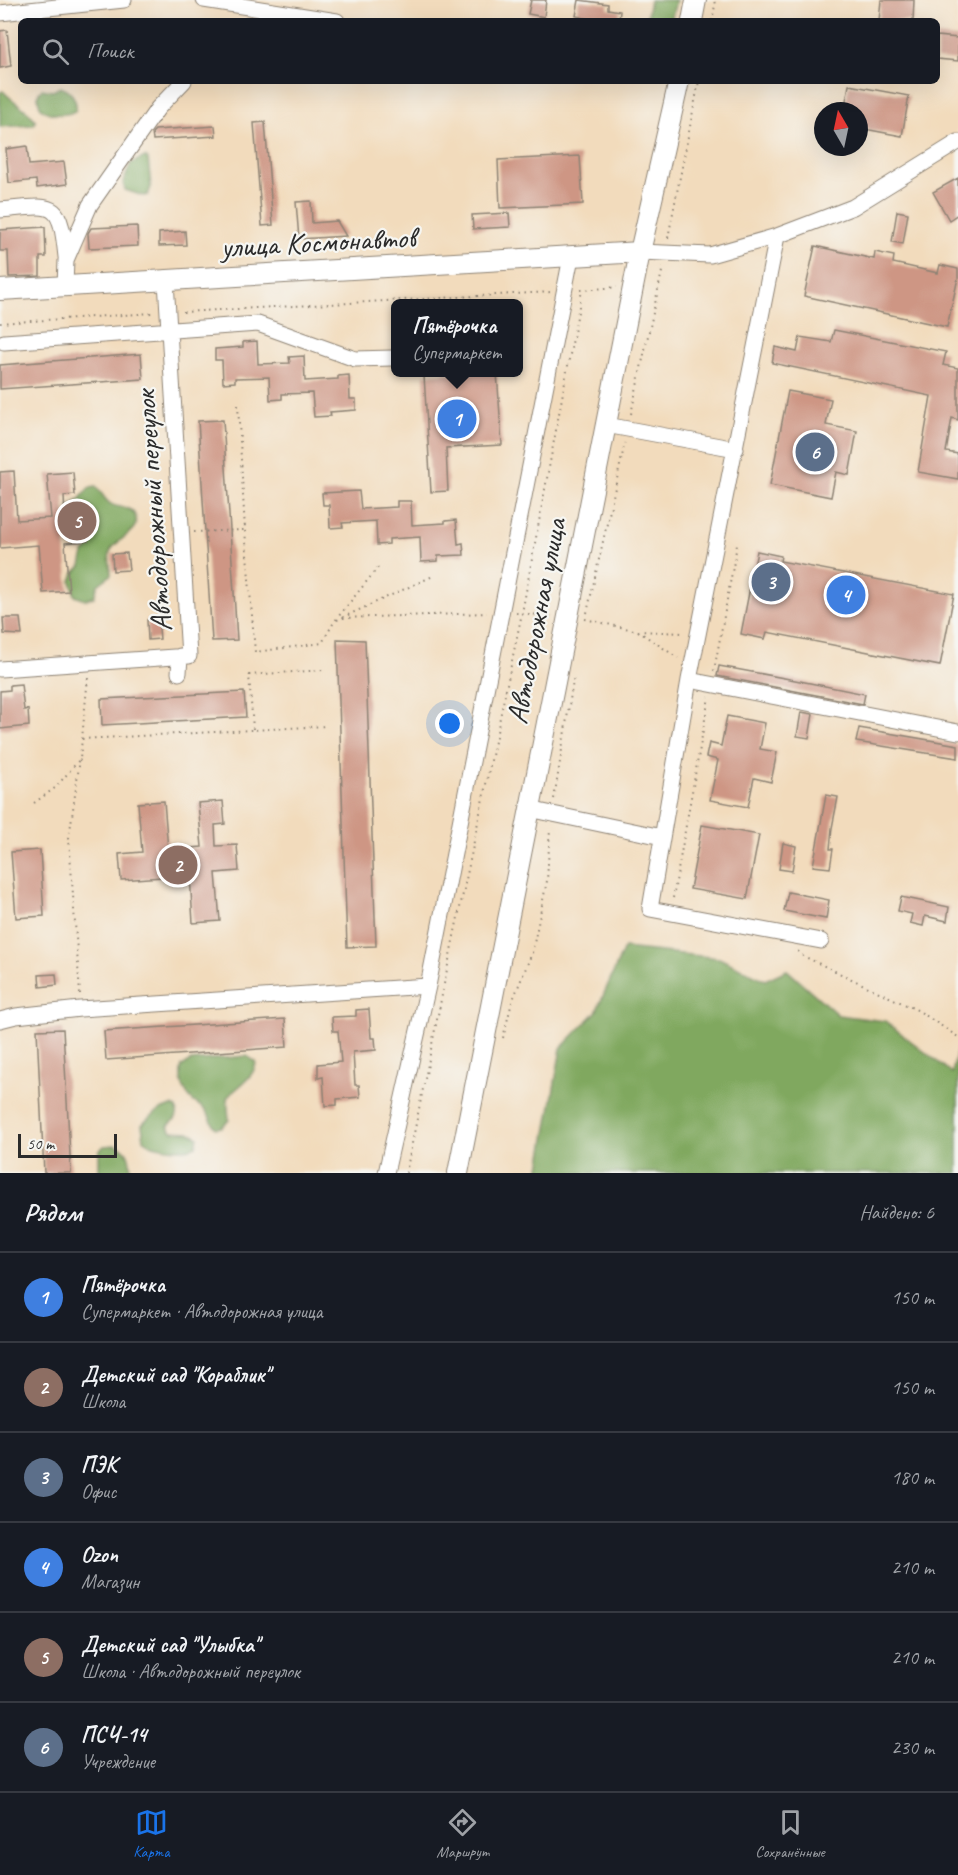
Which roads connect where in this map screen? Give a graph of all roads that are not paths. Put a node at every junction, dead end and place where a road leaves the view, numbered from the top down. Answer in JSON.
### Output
{"nodes":[{"id":1,"x":124,"y":0,"type":"edge"},
{"id":2,"x":204,"y":0,"type":"edge"},
{"id":3,"x":696,"y":0,"type":"edge"},
{"id":4,"x":261,"y":10,"type":"junction"},
{"id":5,"x":0,"y":13,"type":"edge"},
{"id":6,"x":252,"y":18,"type":"edge"},
{"id":7,"x":316,"y":18,"type":"edge"},
{"id":8,"x":693,"y":18,"type":"edge"},
{"id":9,"x":181,"y":84,"type":"edge"},
{"id":10,"x":678,"y":84,"type":"edge"},
{"id":11,"x":958,"y":142,"type":"edge"},
{"id":12,"x":0,"y":210,"type":"edge"},
{"id":13,"x":777,"y":236,"type":"junction"},
{"id":14,"x":640,"y":252,"type":"junction"},
{"id":15,"x":571,"y":257,"type":"junction"},
{"id":16,"x":66,"y":260,"type":"junction"},
{"id":17,"x":166,"y":281,"type":"junction"},
{"id":18,"x":65,"y":286,"type":"junction"},
{"id":19,"x":0,"y":290,"type":"edge"},
{"id":20,"x":169,"y":331,"type":"junction"},
{"id":21,"x":4,"y":342,"type":"dead end"},
{"id":22,"x":391,"y":358,"type":"edge"},
{"id":23,"x":606,"y":425,"type":"junction"},
{"id":24,"x":736,"y":449,"type":"junction"},
{"id":25,"x":180,"y":656,"type":"junction"},
{"id":26,"x":0,"y":669,"type":"edge"},
{"id":27,"x":179,"y":673,"type":"dead end"},
{"id":28,"x":690,"y":674,"type":"junction"},
{"id":29,"x":958,"y":732,"type":"edge"},
{"id":30,"x":529,"y":809,"type":"junction"},
{"id":31,"x":662,"y":837,"type":"junction"},
{"id":32,"x":821,"y":941,"type":"dead end"},
{"id":33,"x":428,"y":986,"type":"junction"},
{"id":34,"x":0,"y":1020,"type":"edge"},
{"id":35,"x":386,"y":1173,"type":"edge"},
{"id":36,"x":458,"y":1173,"type":"edge"}],
"edges":[{"from":1,"to":5,"type":"street"},
{"from":2,"to":4,"type":"street"},
{"from":3,"to":8,"type":"main road"},
{"from":4,"to":6,"type":"street"},
{"from":4,"to":7,"type":"street"},
{"from":9,"to":16,"type":"street"},
{"from":10,"to":14,"type":"main road","name":"Автодорожная улица"},
{"from":11,"to":13,"type":"street"},
{"from":12,"to":16,"type":"street"},
{"from":13,"to":14,"type":"street"},
{"from":13,"to":24,"type":"street"},
{"from":14,"to":15,"type":"main road","name":"улица Космонавтов"},
{"from":14,"to":23,"type":"main road","name":"Автодорожная улица"},
{"from":15,"to":17,"type":"main road","name":"улица Космонавтов"},
{"from":15,"to":33,"type":"street","name":"Автодорожная улица"},
{"from":16,"to":18,"type":"street"},
{"from":17,"to":18,"type":"main road","name":"улица Космонавтов"},
{"from":17,"to":20,"type":"street","name":"Автодорожный переулок"},
{"from":18,"to":19,"type":"main road","name":"улица Космонавтов"},
{"from":20,"to":21,"type":"street"},
{"from":20,"to":22,"type":"street"},
{"from":20,"to":25,"type":"street","name":"Автодорожный переулок"},
{"from":23,"to":24,"type":"street"},
{"from":23,"to":30,"type":"main road","name":"Автодорожная улица"},
{"from":24,"to":28,"type":"street"},
{"from":25,"to":26,"type":"street","name":"Автодорожный переулок"},
{"from":25,"to":27,"type":"street"},
{"from":28,"to":29,"type":"street"},
{"from":28,"to":31,"type":"street"},
{"from":30,"to":31,"type":"street"},
{"from":30,"to":36,"type":"main road","name":"Автодорожная улица"},
{"from":31,"to":32,"type":"street"},
{"from":33,"to":34,"type":"street"},
{"from":33,"to":35,"type":"street","name":"Автодорожная улица"}]}
